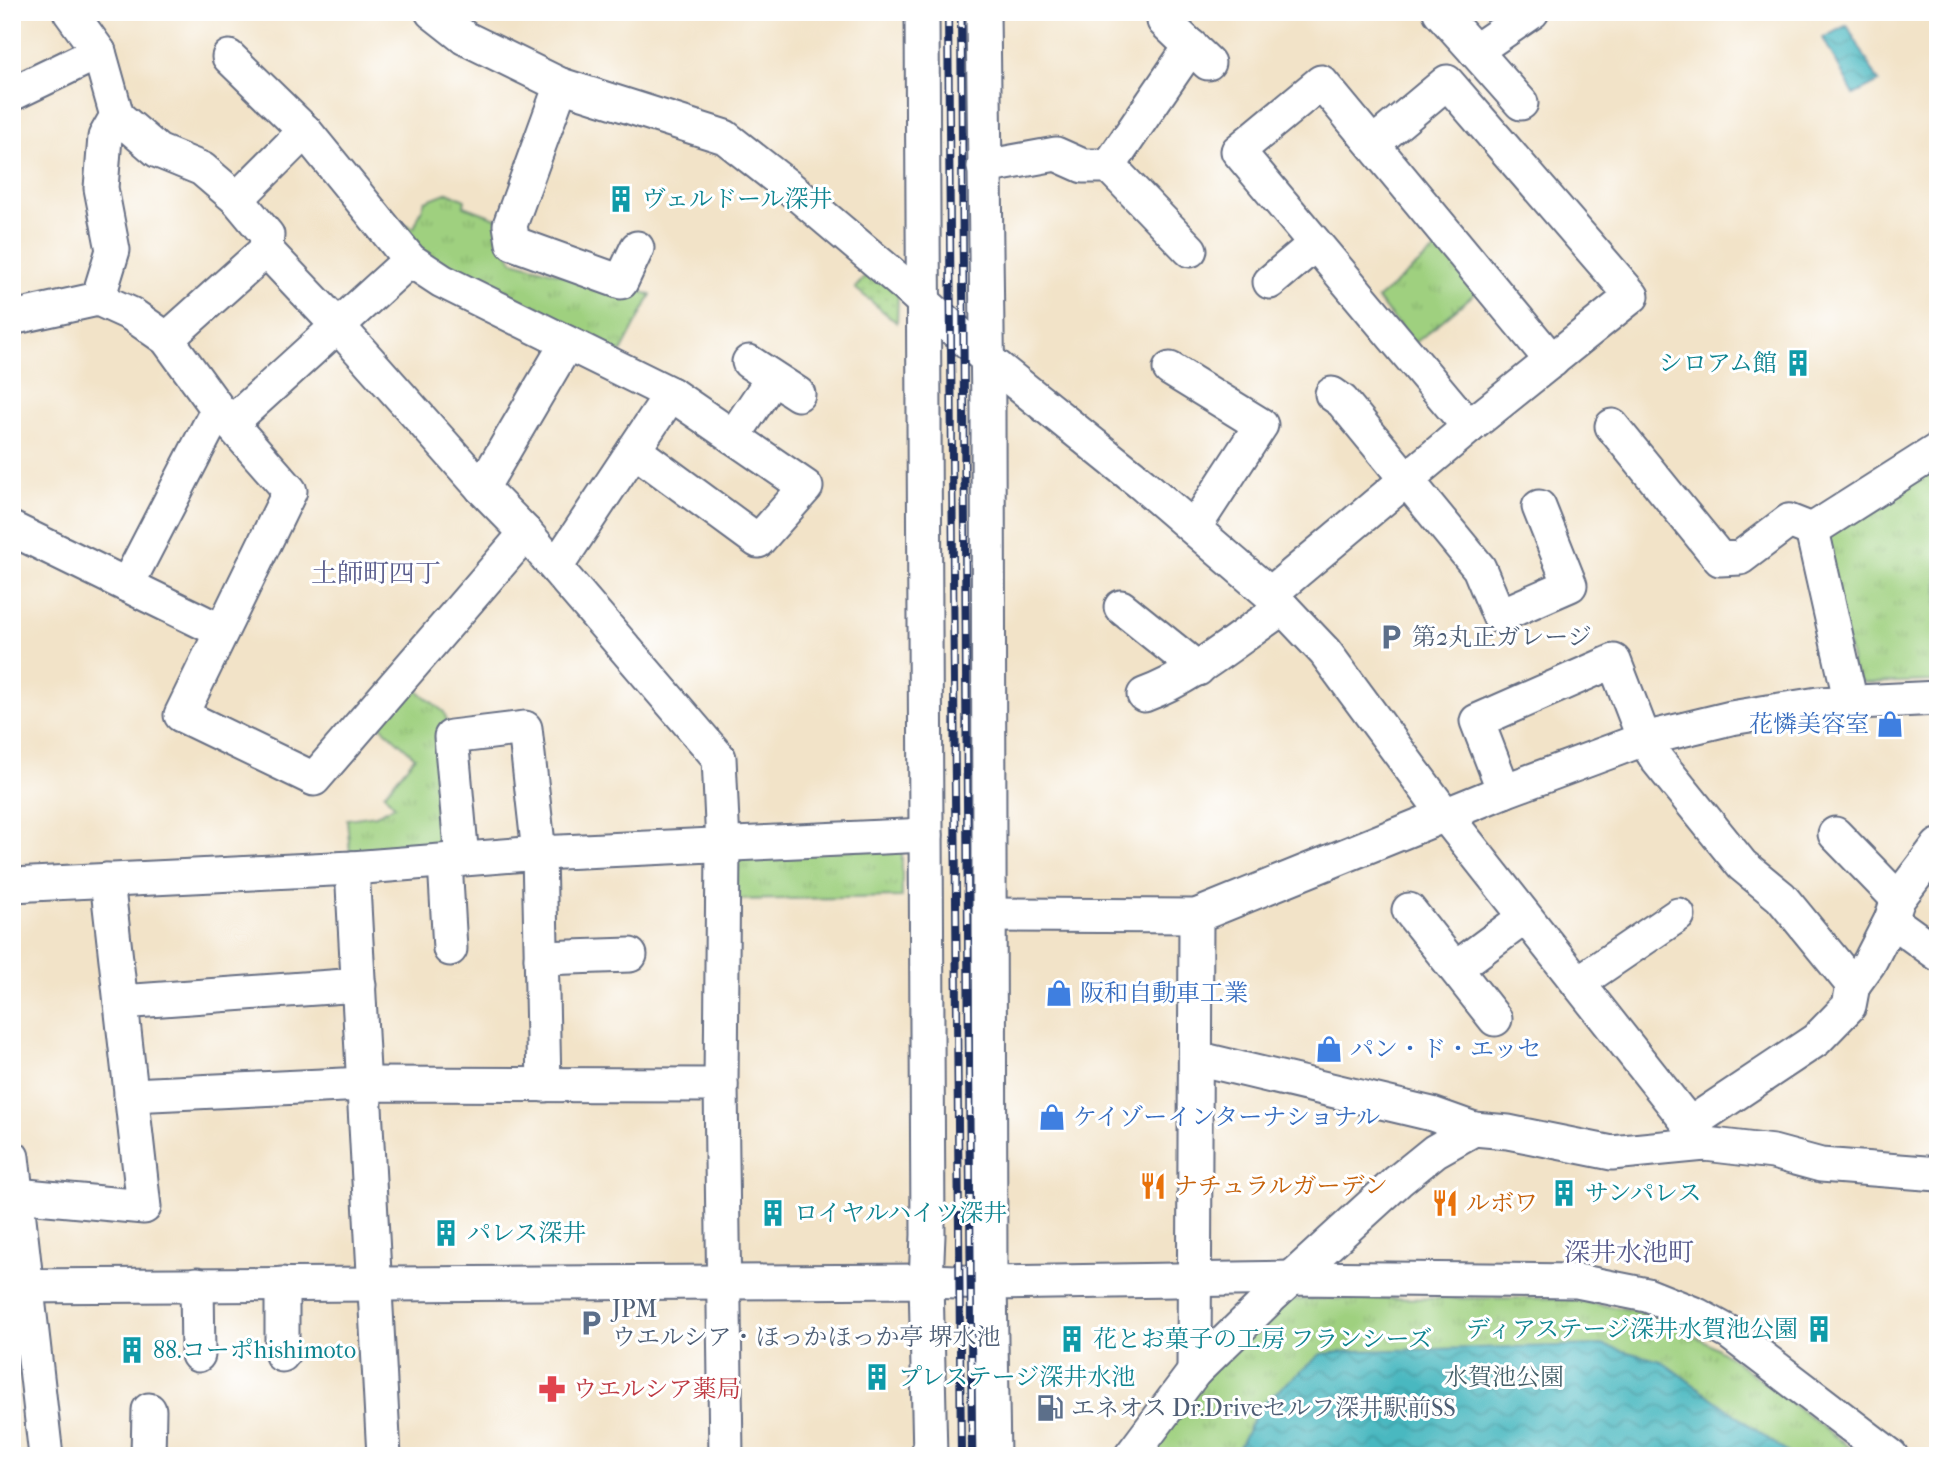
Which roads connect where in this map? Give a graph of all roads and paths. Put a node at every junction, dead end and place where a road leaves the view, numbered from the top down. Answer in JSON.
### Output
{"nodes":[{"id":1,"x":70,"y":12,"type":"edge"},
{"id":2,"x":432,"y":12,"type":"edge"},
{"id":3,"x":922,"y":12,"type":"edge"},
{"id":4,"x":983,"y":12,"type":"edge"},
{"id":5,"x":1440,"y":12,"type":"edge"},
{"id":6,"x":1532,"y":12,"type":"edge"},
{"id":7,"x":1164,"y":20,"type":"dead end"},
{"id":8,"x":1475,"y":51,"type":"junction"},
{"id":9,"x":99,"y":52,"type":"junction"},
{"id":10,"x":229,"y":57,"type":"dead end"},
{"id":11,"x":561,"y":85,"type":"junction"},
{"id":12,"x":12,"y":94,"type":"edge"},
{"id":13,"x":1521,"y":103,"type":"dead end"},
{"id":14,"x":117,"y":116,"type":"junction"},
{"id":15,"x":305,"y":131,"type":"junction"},
{"id":16,"x":1373,"y":144,"type":"junction"},
{"id":17,"x":1109,"y":166,"type":"junction"},
{"id":18,"x":984,"y":167,"type":"junction"},
{"id":19,"x":237,"y":199,"type":"junction"},
{"id":20,"x":1315,"y":244,"type":"junction"},
{"id":21,"x":637,"y":248,"type":"dead end"},
{"id":22,"x":266,"y":250,"type":"junction"},
{"id":23,"x":1190,"y":250,"type":"dead end"},
{"id":24,"x":410,"y":260,"type":"junction"},
{"id":25,"x":1270,"y":282,"type":"dead end"},
{"id":26,"x":98,"y":299,"type":"junction"},
{"id":27,"x":923,"y":301,"type":"junction"},
{"id":28,"x":12,"y":318,"type":"edge"},
{"id":29,"x":338,"y":327,"type":"junction"},
{"id":30,"x":167,"y":339,"type":"junction"},
{"id":31,"x":567,"y":343,"type":"junction"},
{"id":32,"x":987,"y":359,"type":"junction"},
{"id":33,"x":1552,"y":361,"type":"junction"},
{"id":34,"x":1170,"y":369,"type":"dead end"},
{"id":35,"x":773,"y":379,"type":"dead end"},
{"id":36,"x":671,"y":394,"type":"junction"},
{"id":37,"x":1332,"y":394,"type":"dead end"},
{"id":38,"x":224,"y":417,"type":"junction"},
{"id":39,"x":1612,"y":426,"type":"dead end"},
{"id":40,"x":1469,"y":427,"type":"junction"},
{"id":41,"x":733,"y":437,"type":"junction"},
{"id":42,"x":634,"y":450,"type":"junction"},
{"id":43,"x":1938,"y":450,"type":"edge"},
{"id":44,"x":1408,"y":481,"type":"junction"},
{"id":45,"x":482,"y":488,"type":"junction"},
{"id":46,"x":1539,"y":507,"type":"dead end"},
{"id":47,"x":1194,"y":528,"type":"junction"},
{"id":48,"x":12,"y":529,"type":"edge"},
{"id":49,"x":1812,"y":530,"type":"junction"},
{"id":50,"x":526,"y":533,"type":"junction"},
{"id":51,"x":556,"y":567,"type":"junction"},
{"id":52,"x":127,"y":585,"type":"junction"},
{"id":53,"x":1277,"y":601,"type":"junction"},
{"id":54,"x":1121,"y":607,"type":"dead end"},
{"id":55,"x":221,"y":631,"type":"junction"},
{"id":56,"x":1198,"y":669,"type":"junction"},
{"id":57,"x":1144,"y":695,"type":"dead end"},
{"id":58,"x":1938,"y":698,"type":"edge"},
{"id":59,"x":1851,"y":702,"type":"junction"},
{"id":60,"x":1644,"y":738,"type":"junction"},
{"id":61,"x":1504,"y":791,"type":"junction"},
{"id":62,"x":1446,"y":816,"type":"junction"},
{"id":63,"x":1835,"y":834,"type":"dead end"},
{"id":64,"x":926,"y":835,"type":"junction"},
{"id":65,"x":723,"y":845,"type":"junction"},
{"id":66,"x":1938,"y":846,"type":"edge"},
{"id":67,"x":539,"y":853,"type":"junction"},
{"id":68,"x":454,"y":860,"type":"junction"},
{"id":69,"x":352,"y":868,"type":"junction"},
{"id":70,"x":107,"y":880,"type":"junction"},
{"id":71,"x":12,"y":885,"type":"edge"},
{"id":72,"x":1409,"y":910,"type":"dead end"},
{"id":73,"x":1895,"y":910,"type":"junction"},
{"id":74,"x":991,"y":915,"type":"junction"},
{"id":75,"x":1678,"y":915,"type":"dead end"},
{"id":76,"x":1196,"y":916,"type":"junction"},
{"id":77,"x":1525,"y":917,"type":"junction"},
{"id":78,"x":450,"y":949,"type":"dead end"},
{"id":79,"x":1938,"y":954,"type":"edge"},
{"id":80,"x":630,"y":955,"type":"dead end"},
{"id":81,"x":541,"y":958,"type":"junction"},
{"id":82,"x":1456,"y":968,"type":"junction"},
{"id":83,"x":1578,"y":983,"type":"junction"},
{"id":84,"x":359,"y":985,"type":"junction"},
{"id":85,"x":1853,"y":985,"type":"junction"},
{"id":86,"x":121,"y":1002,"type":"junction"},
{"id":87,"x":1495,"y":1019,"type":"dead end"},
{"id":88,"x":1196,"y":1058,"type":"junction"},
{"id":89,"x":365,"y":1084,"type":"junction"},
{"id":90,"x":544,"y":1085,"type":"junction"},
{"id":91,"x":722,"y":1085,"type":"junction"},
{"id":92,"x":131,"y":1095,"type":"junction"},
{"id":93,"x":1474,"y":1129,"type":"junction"},
{"id":94,"x":1698,"y":1134,"type":"junction"},
{"id":95,"x":12,"y":1157,"type":"edge"},
{"id":96,"x":1938,"y":1174,"type":"edge"},
{"id":97,"x":16,"y":1195,"type":"junction"},
{"id":98,"x":1293,"y":1278,"type":"junction"},
{"id":99,"x":1194,"y":1280,"type":"junction"},
{"id":100,"x":926,"y":1281,"type":"junction"},
{"id":101,"x":724,"y":1282,"type":"junction"},
{"id":102,"x":990,"y":1283,"type":"junction"},
{"id":103,"x":197,"y":1284,"type":"junction"},
{"id":104,"x":282,"y":1284,"type":"junction"},
{"id":105,"x":375,"y":1284,"type":"junction"},
{"id":106,"x":19,"y":1286,"type":"edge"},
{"id":107,"x":198,"y":1355,"type":"dead end"},
{"id":108,"x":282,"y":1355,"type":"dead end"},
{"id":109,"x":1194,"y":1372,"type":"junction"},
{"id":110,"x":149,"y":1410,"type":"dead end"},
{"id":111,"x":46,"y":1456,"type":"edge"},
{"id":112,"x":148,"y":1456,"type":"edge"},
{"id":113,"x":384,"y":1456,"type":"edge"},
{"id":114,"x":726,"y":1456,"type":"edge"},
{"id":115,"x":930,"y":1456,"type":"edge"},
{"id":116,"x":993,"y":1456,"type":"edge"},
{"id":117,"x":1131,"y":1456,"type":"edge"},
{"id":118,"x":1891,"y":1456,"type":"edge"}],
"edges":[{"from":1,"to":9,"type":"street"},
{"from":2,"to":11,"type":"street"},
{"from":3,"to":27,"type":"street"},
{"from":4,"to":18,"type":"street"},
{"from":5,"to":8,"type":"street"},
{"from":6,"to":8,"type":"street"},
{"from":7,"to":17,"type":"street"},
{"from":8,"to":13,"type":"street"},
{"from":9,"to":12,"type":"street"},
{"from":9,"to":14,"type":"street"},
{"from":10,"to":15,"type":"street"},
{"from":11,"to":21,"type":"street"},
{"from":11,"to":27,"type":"street"},
{"from":14,"to":19,"type":"street"},
{"from":14,"to":26,"type":"street"},
{"from":15,"to":19,"type":"street"},
{"from":15,"to":24,"type":"street"},
{"from":16,"to":20,"type":"street"},
{"from":16,"to":33,"type":"street"},
{"from":16,"to":33,"type":"street"},
{"from":17,"to":18,"type":"street"},
{"from":17,"to":23,"type":"street"},
{"from":18,"to":32,"type":"street"},
{"from":19,"to":22,"type":"street"},
{"from":20,"to":25,"type":"street"},
{"from":20,"to":40,"type":"street"},
{"from":22,"to":29,"type":"street"},
{"from":22,"to":30,"type":"street"},
{"from":24,"to":29,"type":"street"},
{"from":24,"to":31,"type":"street"},
{"from":26,"to":28,"type":"street"},
{"from":26,"to":30,"type":"street"},
{"from":27,"to":32,"type":"street"},
{"from":27,"to":64,"type":"street"},
{"from":29,"to":38,"type":"street"},
{"from":29,"to":45,"type":"street"},
{"from":30,"to":38,"type":"street"},
{"from":31,"to":36,"type":"street"},
{"from":31,"to":45,"type":"street"},
{"from":32,"to":47,"type":"street"},
{"from":32,"to":74,"type":"street"},
{"from":33,"to":40,"type":"street"},
{"from":34,"to":47,"type":"street"},
{"from":35,"to":41,"type":"street"},
{"from":36,"to":41,"type":"street"},
{"from":36,"to":42,"type":"street"},
{"from":37,"to":44,"type":"street"},
{"from":38,"to":52,"type":"street"},
{"from":38,"to":55,"type":"street"},
{"from":39,"to":49,"type":"street"},
{"from":40,"to":44,"type":"street"},
{"from":41,"to":42,"type":"street"},
{"from":42,"to":51,"type":"street"},
{"from":43,"to":49,"type":"street"},
{"from":44,"to":46,"type":"street"},
{"from":44,"to":53,"type":"street"},
{"from":45,"to":50,"type":"street"},
{"from":47,"to":53,"type":"street"},
{"from":48,"to":52,"type":"street"},
{"from":49,"to":59,"type":"street"},
{"from":50,"to":51,"type":"street"},
{"from":50,"to":55,"type":"street"},
{"from":51,"to":65,"type":"street"},
{"from":52,"to":55,"type":"street"},
{"from":53,"to":56,"type":"street"},
{"from":53,"to":62,"type":"street"},
{"from":54,"to":56,"type":"street"},
{"from":56,"to":57,"type":"street"},
{"from":58,"to":59,"type":"street"},
{"from":59,"to":60,"type":"street"},
{"from":60,"to":61,"type":"street"},
{"from":60,"to":61,"type":"street"},
{"from":60,"to":85,"type":"street"},
{"from":61,"to":62,"type":"street"},
{"from":62,"to":76,"type":"street"},
{"from":62,"to":77,"type":"street"},
{"from":63,"to":73,"type":"street"},
{"from":64,"to":65,"type":"street"},
{"from":64,"to":100,"type":"street"},
{"from":65,"to":67,"type":"street"},
{"from":65,"to":91,"type":"street"},
{"from":66,"to":73,"type":"street"},
{"from":67,"to":68,"type":"street"},
{"from":67,"to":68,"type":"street"},
{"from":67,"to":81,"type":"street"},
{"from":68,"to":69,"type":"street"},
{"from":68,"to":78,"type":"street"},
{"from":69,"to":70,"type":"street"},
{"from":69,"to":84,"type":"street"},
{"from":70,"to":71,"type":"street"},
{"from":70,"to":86,"type":"street"},
{"from":72,"to":82,"type":"street"},
{"from":73,"to":79,"type":"street"},
{"from":73,"to":85,"type":"street"},
{"from":74,"to":76,"type":"street"},
{"from":74,"to":102,"type":"street"},
{"from":75,"to":83,"type":"street"},
{"from":76,"to":88,"type":"street"},
{"from":77,"to":82,"type":"street"},
{"from":77,"to":83,"type":"street"},
{"from":80,"to":81,"type":"street"},
{"from":81,"to":90,"type":"street"},
{"from":82,"to":87,"type":"street"},
{"from":83,"to":94,"type":"street"},
{"from":84,"to":86,"type":"street"},
{"from":84,"to":89,"type":"street"},
{"from":85,"to":94,"type":"street"},
{"from":86,"to":92,"type":"street"},
{"from":88,"to":93,"type":"street"},
{"from":88,"to":99,"type":"street"},
{"from":89,"to":90,"type":"street"},
{"from":89,"to":92,"type":"street"},
{"from":89,"to":105,"type":"street"},
{"from":90,"to":91,"type":"street"},
{"from":91,"to":101,"type":"street"},
{"from":92,"to":97,"type":"street"},
{"from":93,"to":94,"type":"street"},
{"from":93,"to":98,"type":"street"},
{"from":94,"to":96,"type":"street"},
{"from":95,"to":97,"type":"street"},
{"from":97,"to":106,"type":"street"},
{"from":98,"to":99,"type":"street"},
{"from":98,"to":109,"type":"street"},
{"from":98,"to":118,"type":"street"},
{"from":99,"to":102,"type":"street"},
{"from":99,"to":109,"type":"street"},
{"from":100,"to":101,"type":"street"},
{"from":100,"to":102,"type":"street"},
{"from":100,"to":115,"type":"street"},
{"from":101,"to":105,"type":"street"},
{"from":101,"to":114,"type":"street"},
{"from":102,"to":116,"type":"street"},
{"from":103,"to":104,"type":"street"},
{"from":103,"to":106,"type":"street"},
{"from":103,"to":107,"type":"street"},
{"from":104,"to":105,"type":"street"},
{"from":104,"to":108,"type":"street"},
{"from":105,"to":113,"type":"street"},
{"from":106,"to":111,"type":"street"},
{"from":109,"to":117,"type":"street"},
{"from":110,"to":112,"type":"street"}]}
